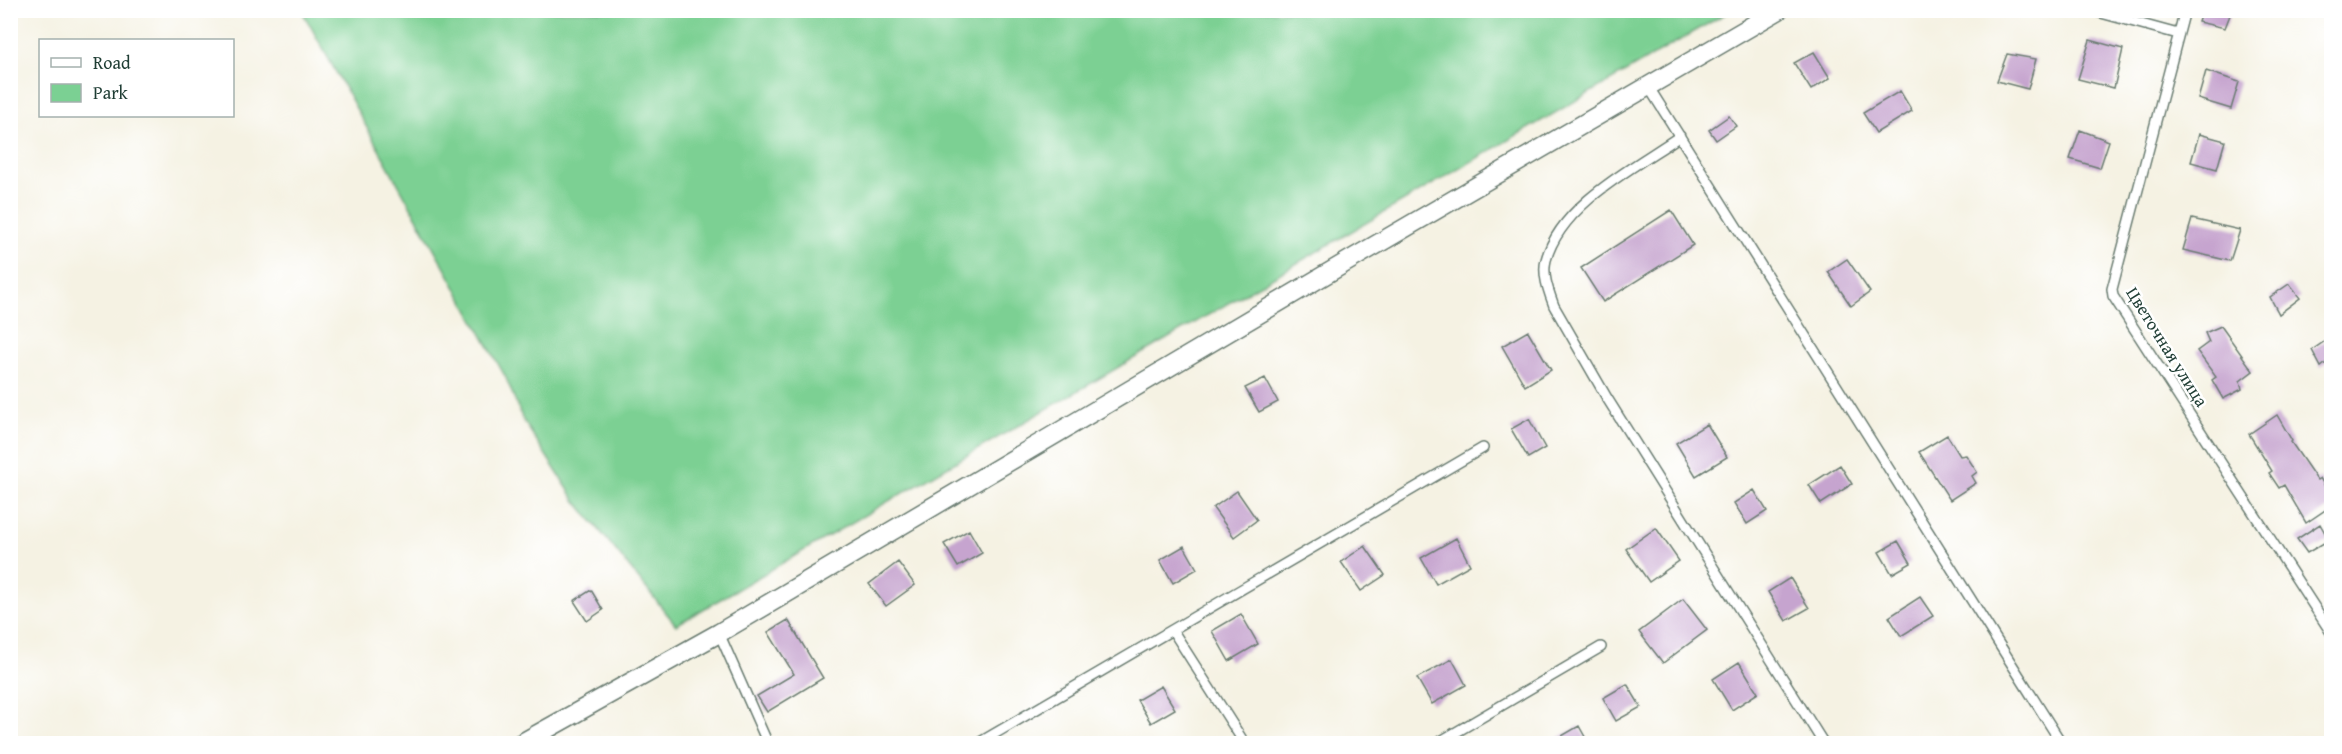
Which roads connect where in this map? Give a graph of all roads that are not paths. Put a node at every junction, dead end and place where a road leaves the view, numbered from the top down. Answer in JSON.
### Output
{"nodes":[{"id":1,"x":1779,"y":10,"type":"edge"},
{"id":2,"x":2090,"y":10,"type":"edge"},
{"id":3,"x":2185,"y":10,"type":"edge"},
{"id":4,"x":2178,"y":34,"type":"junction"},
{"id":5,"x":1648,"y":86,"type":"junction"},
{"id":6,"x":1680,"y":136,"type":"junction"},
{"id":7,"x":1484,"y":448,"type":"dead end"},
{"id":8,"x":1173,"y":631,"type":"junction"},
{"id":9,"x":2331,"y":631,"type":"edge"},
{"id":10,"x":719,"y":633,"type":"junction"},
{"id":11,"x":1601,"y":647,"type":"dead end"},
{"id":12,"x":520,"y":744,"type":"edge"},
{"id":13,"x":768,"y":744,"type":"edge"},
{"id":14,"x":977,"y":744,"type":"edge"},
{"id":15,"x":1245,"y":744,"type":"edge"},
{"id":16,"x":1436,"y":744,"type":"edge"},
{"id":17,"x":1824,"y":744,"type":"edge"},
{"id":18,"x":2062,"y":744,"type":"edge"}],
"edges":[{"from":1,"to":5,"type":"street"},
{"from":2,"to":4,"type":"lane"},
{"from":3,"to":4,"type":"lane","name":"Цветочная улица"},
{"from":4,"to":9,"type":"lane","name":"Цветочная улица"},
{"from":5,"to":6,"type":"lane"},
{"from":5,"to":10,"type":"street"},
{"from":6,"to":17,"type":"lane"},
{"from":6,"to":18,"type":"lane"},
{"from":7,"to":8,"type":"lane"},
{"from":8,"to":14,"type":"lane"},
{"from":8,"to":15,"type":"lane"},
{"from":10,"to":12,"type":"street"},
{"from":10,"to":13,"type":"lane"},
{"from":11,"to":16,"type":"lane"}]}
